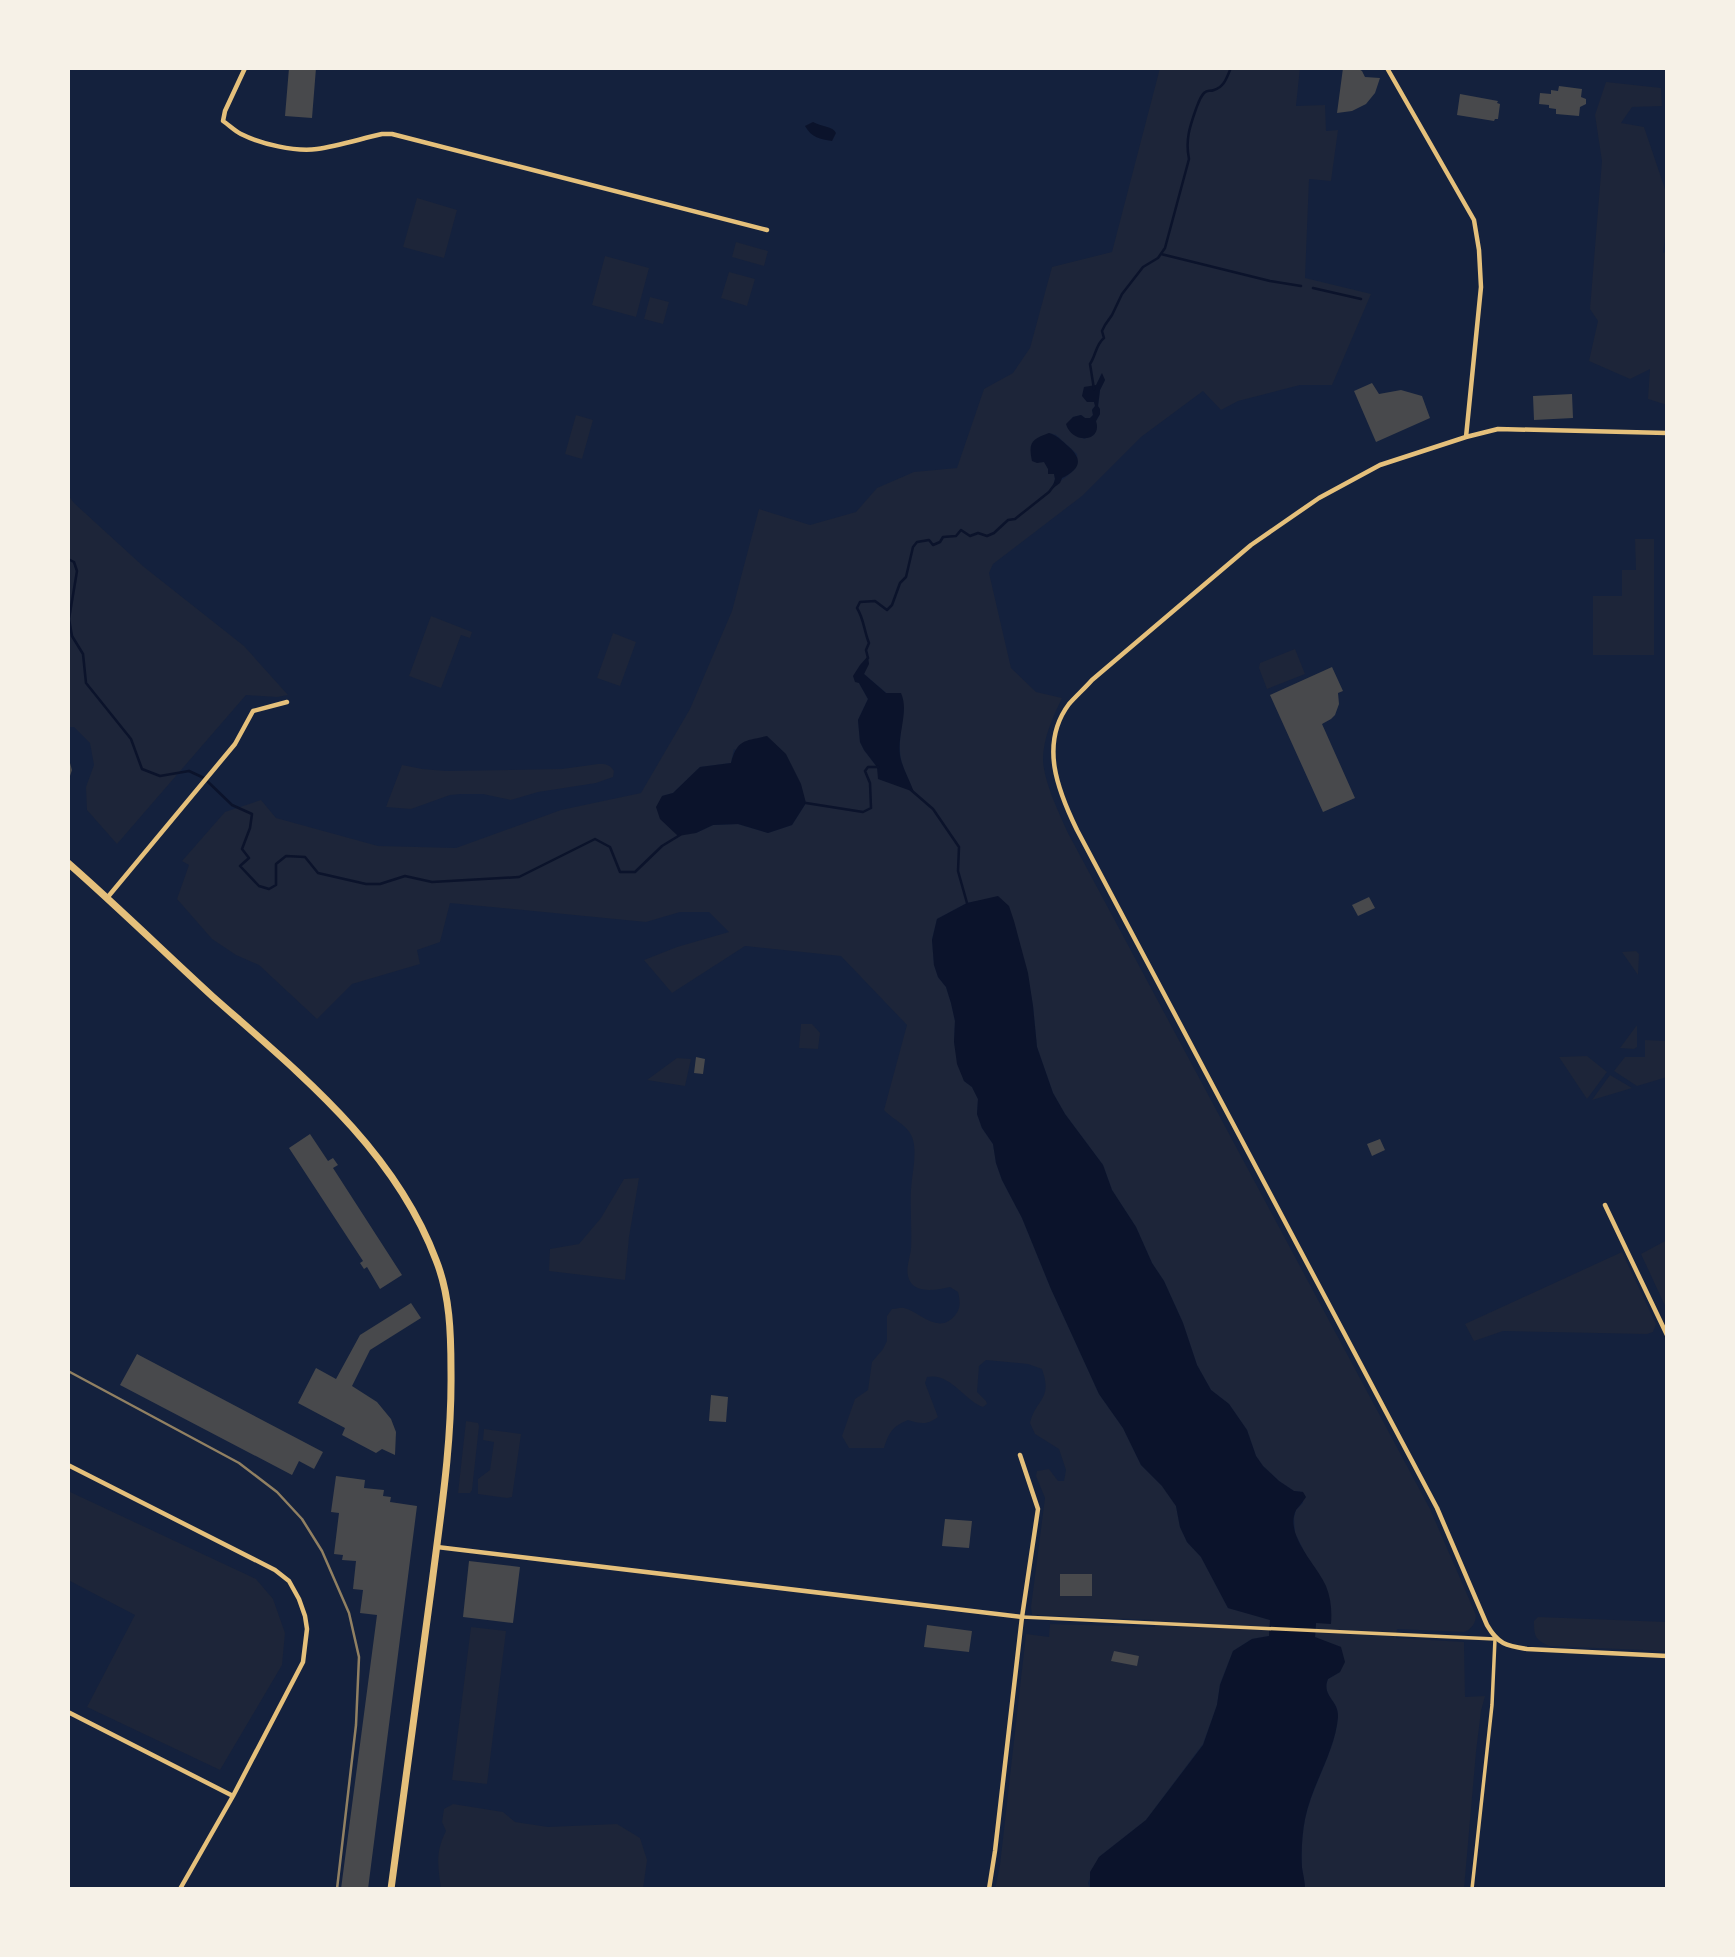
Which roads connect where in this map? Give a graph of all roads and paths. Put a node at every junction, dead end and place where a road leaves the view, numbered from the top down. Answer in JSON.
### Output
{"nodes":[{"id":1,"x":245,"y":68,"type":"edge"},
{"id":2,"x":1387,"y":68,"type":"edge"},
{"id":3,"x":767,"y":230,"type":"dead end"},
{"id":4,"x":1667,"y":433,"type":"edge"},
{"id":5,"x":1466,"y":438,"type":"junction"},
{"id":6,"x":287,"y":702,"type":"dead end"},
{"id":7,"x":68,"y":863,"type":"edge"},
{"id":8,"x":107,"y":898,"type":"junction"},
{"id":9,"x":1605,"y":1205,"type":"dead end"},
{"id":10,"x":1667,"y":1335,"type":"edge"},
{"id":11,"x":1020,"y":1455,"type":"dead end"},
{"id":12,"x":68,"y":1465,"type":"edge"},
{"id":13,"x":436,"y":1547,"type":"junction"},
{"id":14,"x":1022,"y":1617,"type":"junction"},
{"id":15,"x":1495,"y":1639,"type":"junction"},
{"id":16,"x":1667,"y":1656,"type":"edge"},
{"id":17,"x":68,"y":1712,"type":"edge"},
{"id":18,"x":233,"y":1796,"type":"junction"},
{"id":19,"x":180,"y":1889,"type":"edge"},
{"id":20,"x":391,"y":1889,"type":"edge"},
{"id":21,"x":989,"y":1889,"type":"edge"},
{"id":22,"x":1472,"y":1889,"type":"edge"}],
"edges":[{"from":1,"to":3,"type":"street"},
{"from":2,"to":5,"type":"street"},
{"from":4,"to":5,"type":"street"},
{"from":5,"to":15,"type":"street"},
{"from":6,"to":8,"type":"street"},
{"from":7,"to":8,"type":"main road"},
{"from":8,"to":13,"type":"main road"},
{"from":9,"to":10,"type":"street"},
{"from":11,"to":14,"type":"street"},
{"from":12,"to":18,"type":"street"},
{"from":13,"to":14,"type":"street"},
{"from":13,"to":20,"type":"main road"},
{"from":14,"to":15,"type":"street"},
{"from":14,"to":21,"type":"street"},
{"from":15,"to":16,"type":"street"},
{"from":15,"to":22,"type":"street"},
{"from":17,"to":18,"type":"street"},
{"from":18,"to":19,"type":"street"}]}
